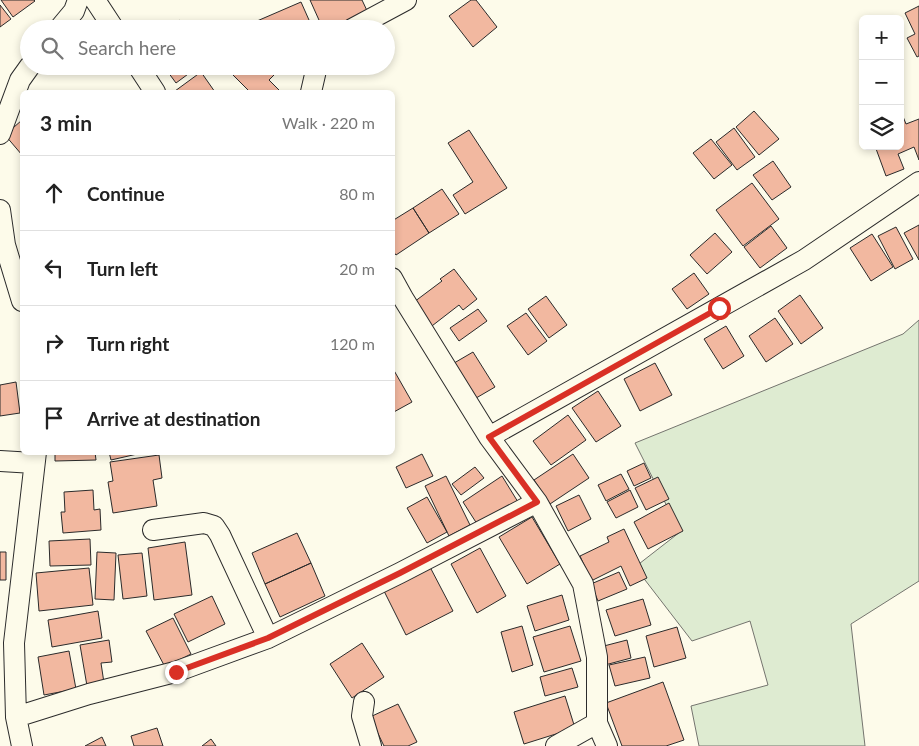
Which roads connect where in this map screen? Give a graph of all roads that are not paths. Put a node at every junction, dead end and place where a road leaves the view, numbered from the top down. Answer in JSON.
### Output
{"nodes":[{"id":1,"x":78,"y":0,"type":"edge"},
{"id":2,"x":95,"y":0,"type":"edge"},
{"id":3,"x":406,"y":0,"type":"edge"},
{"id":4,"x":66,"y":20,"type":"edge"},
{"id":5,"x":108,"y":20,"type":"edge"},
{"id":6,"x":369,"y":20,"type":"edge"},
{"id":7,"x":24,"y":75,"type":"edge"},
{"id":8,"x":144,"y":75,"type":"edge"},
{"id":9,"x":315,"y":75,"type":"edge"},
{"id":10,"x":154,"y":90,"type":"edge"},
{"id":11,"x":311,"y":90,"type":"edge"},
{"id":12,"x":0,"y":134,"type":"edge"},
{"id":13,"x":919,"y":182,"type":"edge"},
{"id":14,"x":0,"y":210,"type":"edge"},
{"id":15,"x":395,"y":283,"type":"edge"},
{"id":16,"x":20,"y":294,"type":"edge"},
{"id":17,"x":489,"y":437,"type":"junction"},
{"id":18,"x":35,"y":458,"type":"edge"},
{"id":19,"x":0,"y":461,"type":"edge"},
{"id":20,"x":537,"y":502,"type":"junction"},
{"id":21,"x":153,"y":530,"type":"dead end"},
{"id":22,"x":268,"y":638,"type":"junction"},
{"id":23,"x":364,"y":702,"type":"dead end"},
{"id":24,"x":16,"y":717,"type":"junction"},
{"id":25,"x":597,"y":723,"type":"junction"},
{"id":26,"x":22,"y":746,"type":"edge"},
{"id":27,"x":370,"y":746,"type":"edge"},
{"id":28,"x":556,"y":746,"type":"edge"},
{"id":29,"x":607,"y":746,"type":"edge"}],
"edges":[{"from":1,"to":4,"type":"street"},
{"from":2,"to":5,"type":"street"},
{"from":3,"to":6,"type":"street"},
{"from":7,"to":12,"type":"street"},
{"from":8,"to":10,"type":"street"},
{"from":9,"to":11,"type":"street"},
{"from":13,"to":17,"type":"street"},
{"from":14,"to":16,"type":"street"},
{"from":15,"to":17,"type":"street"},
{"from":17,"to":20,"type":"street"},
{"from":18,"to":19,"type":"street"},
{"from":18,"to":24,"type":"street"},
{"from":20,"to":22,"type":"street"},
{"from":20,"to":25,"type":"street"},
{"from":21,"to":22,"type":"street"},
{"from":22,"to":24,"type":"street"},
{"from":23,"to":27,"type":"street"},
{"from":24,"to":26,"type":"street"},
{"from":25,"to":28,"type":"street"},
{"from":25,"to":29,"type":"street"}]}
